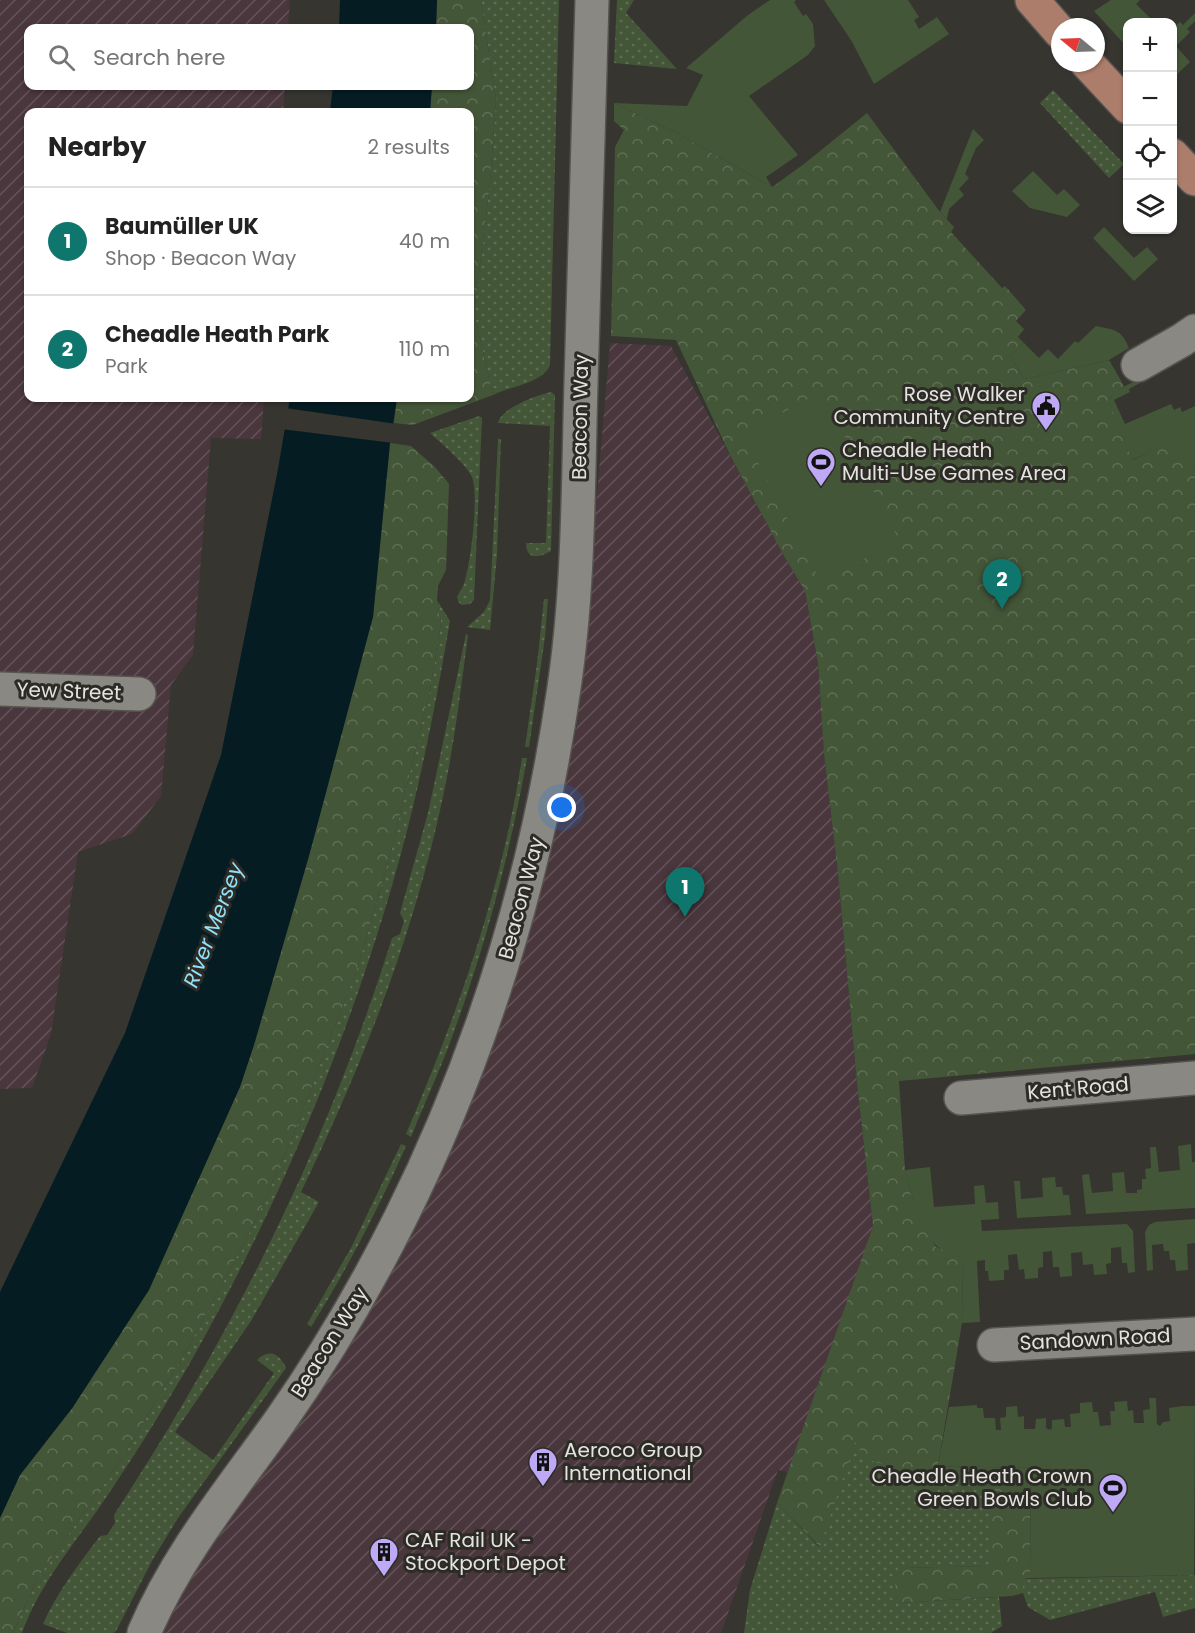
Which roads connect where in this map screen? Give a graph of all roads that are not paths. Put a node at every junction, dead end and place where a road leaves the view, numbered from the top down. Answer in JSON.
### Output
{"nodes":[{"id":1,"x":592,"y":0,"type":"edge"},
{"id":2,"x":1032,"y":0,"type":"edge"},
{"id":3,"x":1051,"y":22,"type":"edge"},
{"id":4,"x":1095,"y":72,"type":"edge"},
{"id":5,"x":1123,"y":102,"type":"edge"},
{"id":6,"x":1177,"y":159,"type":"edge"},
{"id":7,"x":1195,"y":179,"type":"edge"},
{"id":8,"x":1195,"y":330,"type":"edge"},
{"id":9,"x":1138,"y":365,"type":"dead end"},
{"id":10,"x":0,"y":688,"type":"edge"},
{"id":11,"x":139,"y":694,"type":"dead end"},
{"id":12,"x":1195,"y":1078,"type":"edge"},
{"id":13,"x":961,"y":1098,"type":"dead end"},
{"id":14,"x":1195,"y":1334,"type":"edge"},
{"id":15,"x":994,"y":1345,"type":"dead end"},
{"id":16,"x":144,"y":1633,"type":"edge"}],
"edges":[{"from":1,"to":16,"type":"street","name":"Beacon Way"},
{"from":2,"to":3,"type":"main road"},
{"from":4,"to":5,"type":"main road"},
{"from":6,"to":7,"type":"main road"},
{"from":8,"to":9,"type":"street"},
{"from":10,"to":11,"type":"street","name":"Yew Street"},
{"from":12,"to":13,"type":"street","name":"Kent Road"},
{"from":14,"to":15,"type":"street","name":"Sandown Road"}]}
